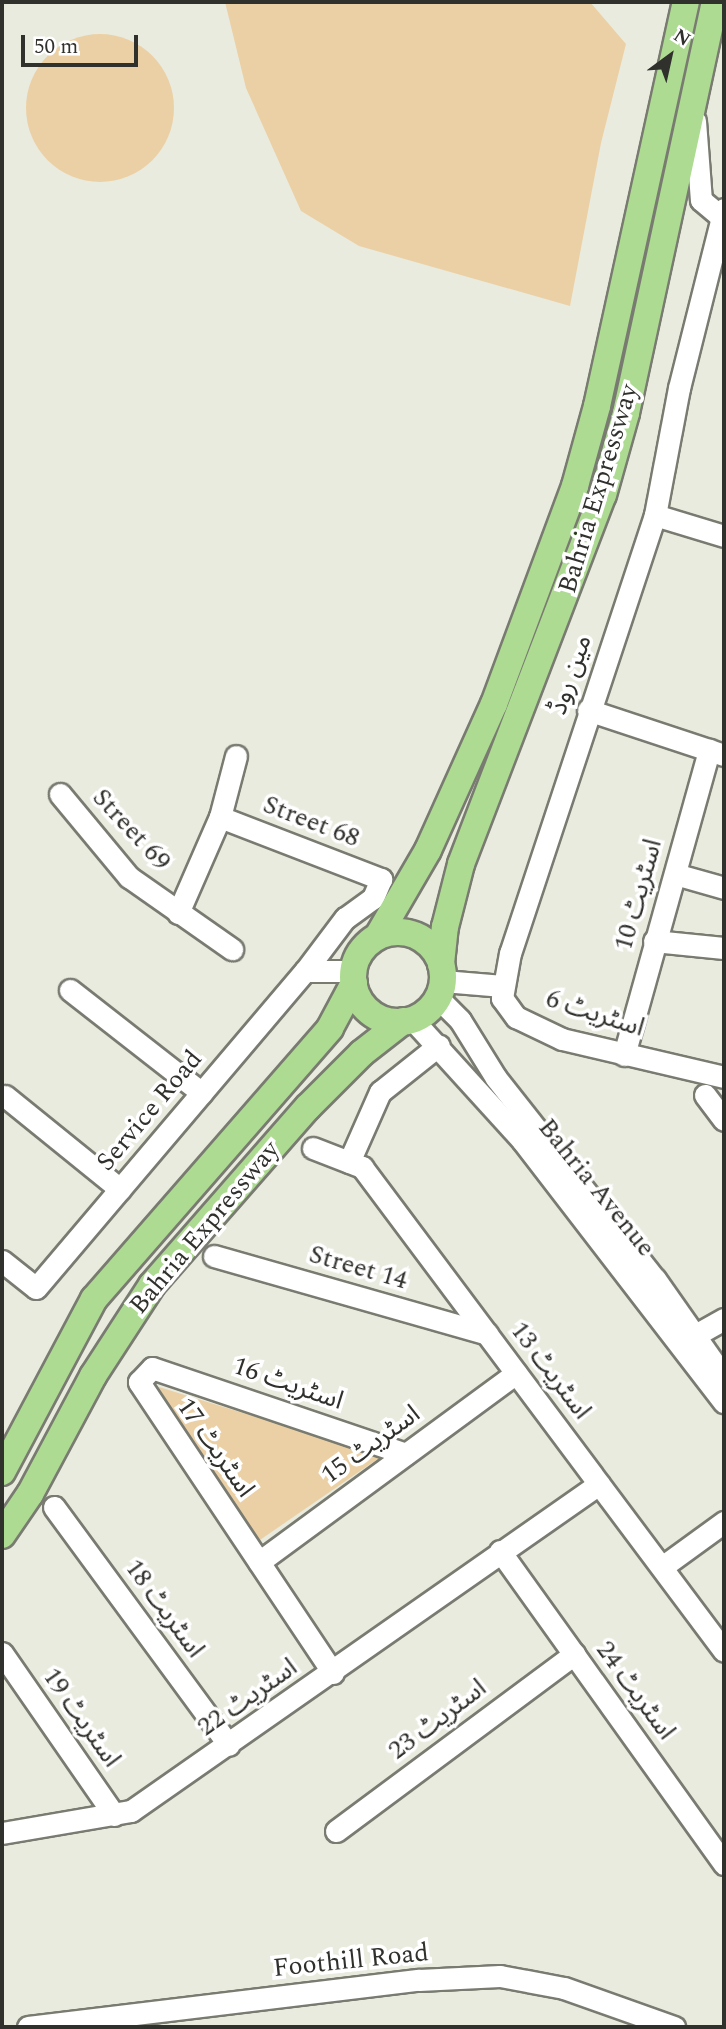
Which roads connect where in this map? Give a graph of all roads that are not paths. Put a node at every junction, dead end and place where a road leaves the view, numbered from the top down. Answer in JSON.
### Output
{"nodes":[{"id":1,"x":686,"y":2,"type":"edge"},
{"id":2,"x":715,"y":2,"type":"edge"},
{"id":3,"x":695,"y":102,"type":"junction"},
{"id":4,"x":724,"y":215,"type":"edge"},
{"id":5,"x":655,"y":515,"type":"junction"},
{"id":6,"x":724,"y":536,"type":"edge"},
{"id":7,"x":588,"y":710,"type":"junction"},
{"id":8,"x":717,"y":752,"type":"edge"},
{"id":9,"x":236,"y":756,"type":"dead end"},
{"id":10,"x":61,"y":794,"type":"dead end"},
{"id":11,"x":220,"y":817,"type":"junction"},
{"id":12,"x":675,"y":874,"type":"junction"},
{"id":13,"x":381,"y":879,"type":"joint"},
{"id":14,"x":724,"y":888,"type":"edge"},
{"id":15,"x":178,"y":913,"type":"junction"},
{"id":16,"x":378,"y":936,"type":"junction"},
{"id":17,"x":654,"y":941,"type":"junction"},
{"id":18,"x":232,"y":948,"type":"dead end"},
{"id":19,"x":724,"y":948,"type":"edge"},
{"id":20,"x":305,"y":971,"type":"junction"},
{"id":21,"x":354,"y":977,"type":"junction"},
{"id":22,"x":441,"y":981,"type":"junction"},
{"id":23,"x":503,"y":986,"type":"junction"},
{"id":24,"x":70,"y":990,"type":"dead end"},
{"id":25,"x":407,"y":1020,"type":"junction"},
{"id":26,"x":439,"y":1045,"type":"junction"},
{"id":27,"x":624,"y":1055,"type":"junction"},
{"id":28,"x":724,"y":1077,"type":"edge"},
{"id":29,"x":202,"y":1093,"type":"junction"},
{"id":30,"x":705,"y":1096,"type":"dead end"},
{"id":31,"x":5,"y":1097,"type":"dead end"},
{"id":32,"x":724,"y":1120,"type":"edge"},
{"id":33,"x":313,"y":1148,"type":"dead end"},
{"id":34,"x":349,"y":1162,"type":"junction"},
{"id":35,"x":120,"y":1189,"type":"junction"},
{"id":36,"x":214,"y":1256,"type":"dead end"},
{"id":37,"x":2,"y":1261,"type":"edge"},
{"id":38,"x":724,"y":1319,"type":"edge"},
{"id":39,"x":487,"y":1334,"type":"junction"},
{"id":40,"x":688,"y":1339,"type":"junction"},
{"id":41,"x":152,"y":1368,"type":"joint"},
{"id":42,"x":516,"y":1373,"type":"junction"},
{"id":43,"x":724,"y":1377,"type":"edge"},
{"id":44,"x":724,"y":1402,"type":"edge"},
{"id":45,"x":406,"y":1454,"type":"junction"},
{"id":46,"x":2,"y":1472,"type":"edge"},
{"id":47,"x":599,"y":1484,"type":"junction"},
{"id":48,"x":54,"y":1507,"type":"dead end"},
{"id":49,"x":724,"y":1522,"type":"edge"},
{"id":50,"x":2,"y":1535,"type":"edge"},
{"id":51,"x":500,"y":1551,"type":"junction"},
{"id":52,"x":259,"y":1562,"type":"junction"},
{"id":53,"x":662,"y":1567,"type":"junction"},
{"id":54,"x":724,"y":1651,"type":"edge"},
{"id":55,"x":2,"y":1653,"type":"edge"},
{"id":56,"x":574,"y":1654,"type":"junction"},
{"id":57,"x":333,"y":1673,"type":"junction"},
{"id":58,"x":229,"y":1745,"type":"junction"},
{"id":59,"x":114,"y":1815,"type":"junction"},
{"id":60,"x":336,"y":1831,"type":"dead end"},
{"id":61,"x":2,"y":1833,"type":"edge"},
{"id":62,"x":724,"y":1864,"type":"edge"},
{"id":63,"x":28,"y":2027,"type":"edge"},
{"id":64,"x":674,"y":2027,"type":"edge"}],
"edges":[{"from":1,"to":16,"type":"main road","name":"Bahria Expressway"},
{"from":2,"to":3,"type":"main road","name":"Bahria Expressway"},
{"from":3,"to":4,"type":"street"},
{"from":3,"to":22,"type":"main road","name":"Bahria Expressway"},
{"from":4,"to":5,"type":"street","name":"مین روڈ"},
{"from":5,"to":6,"type":"street"},
{"from":5,"to":7,"type":"street","name":"مین روڈ"},
{"from":7,"to":8,"type":"street"},
{"from":7,"to":23,"type":"street","name":"مین روڈ"},
{"from":8,"to":12,"type":"street","name":"اسٹریٹ 10"},
{"from":9,"to":11,"type":"street"},
{"from":10,"to":15,"type":"street","name":"Street 69"},
{"from":11,"to":13,"type":"street","name":"Street 68"},
{"from":11,"to":15,"type":"street"},
{"from":12,"to":14,"type":"street"},
{"from":12,"to":17,"type":"street","name":"اسٹریٹ 10"},
{"from":13,"to":20,"type":"street","name":"Service Road"},
{"from":15,"to":18,"type":"street","name":"Street 69"},
{"from":16,"to":21,"type":"main road"},
{"from":16,"to":22,"type":"main road"},
{"from":17,"to":19,"type":"street"},
{"from":17,"to":27,"type":"street","name":"اسٹریٹ 10"},
{"from":20,"to":21,"type":"street"},
{"from":20,"to":29,"type":"street","name":"Service Road"},
{"from":21,"to":25,"type":"main road"},
{"from":21,"to":46,"type":"main road","name":"Bahria Expressway"},
{"from":22,"to":23,"type":"street"},
{"from":22,"to":25,"type":"main road"},
{"from":22,"to":40,"type":"street","name":"Bahria Avenue"},
{"from":23,"to":27,"type":"street","name":"اسٹریٹ 6"},
{"from":24,"to":29,"type":"street"},
{"from":25,"to":26,"type":"street","name":"Bahria Avenue"},
{"from":25,"to":50,"type":"main road","name":"Bahria Expressway"},
{"from":26,"to":34,"type":"street"},
{"from":26,"to":40,"type":"street","name":"Bahria Avenue"},
{"from":27,"to":28,"type":"street","name":"اسٹریٹ 6"},
{"from":29,"to":35,"type":"street","name":"Service Road"},
{"from":30,"to":32,"type":"street"},
{"from":31,"to":35,"type":"street"},
{"from":33,"to":34,"type":"street","name":"اسٹریٹ 13"},
{"from":34,"to":39,"type":"street","name":"اسٹریٹ 13"},
{"from":35,"to":37,"type":"street","name":"Service Road"},
{"from":36,"to":39,"type":"street","name":"Street 14"},
{"from":38,"to":40,"type":"street"},
{"from":39,"to":42,"type":"street","name":"اسٹریٹ 13"},
{"from":40,"to":43,"type":"street","name":"Bahria Avenue"},
{"from":40,"to":44,"type":"street","name":"Bahria Avenue"},
{"from":41,"to":45,"type":"street","name":"اسٹریٹ 16"},
{"from":41,"to":52,"type":"street","name":"اسٹریٹ 17"},
{"from":42,"to":45,"type":"street","name":"اسٹریٹ 15"},
{"from":42,"to":47,"type":"street","name":"اسٹریٹ 13"},
{"from":45,"to":52,"type":"street","name":"اسٹریٹ 15"},
{"from":47,"to":51,"type":"street","name":"اسٹریٹ 22"},
{"from":47,"to":53,"type":"street","name":"اسٹریٹ 13"},
{"from":48,"to":58,"type":"street","name":"اسٹریٹ 18"},
{"from":49,"to":53,"type":"street"},
{"from":51,"to":56,"type":"street","name":"اسٹریٹ 24"},
{"from":51,"to":57,"type":"street","name":"اسٹریٹ 22"},
{"from":52,"to":57,"type":"street"},
{"from":53,"to":54,"type":"street","name":"اسٹریٹ 13"},
{"from":55,"to":59,"type":"street","name":"اسٹریٹ 19"},
{"from":56,"to":60,"type":"street","name":"اسٹریٹ 23"},
{"from":56,"to":62,"type":"street","name":"اسٹریٹ 24"},
{"from":57,"to":58,"type":"street","name":"اسٹریٹ 22"},
{"from":58,"to":59,"type":"street","name":"اسٹریٹ 22"},
{"from":59,"to":61,"type":"street","name":"اسٹریٹ 22"},
{"from":63,"to":64,"type":"street","name":"Foothill Road"}]}
